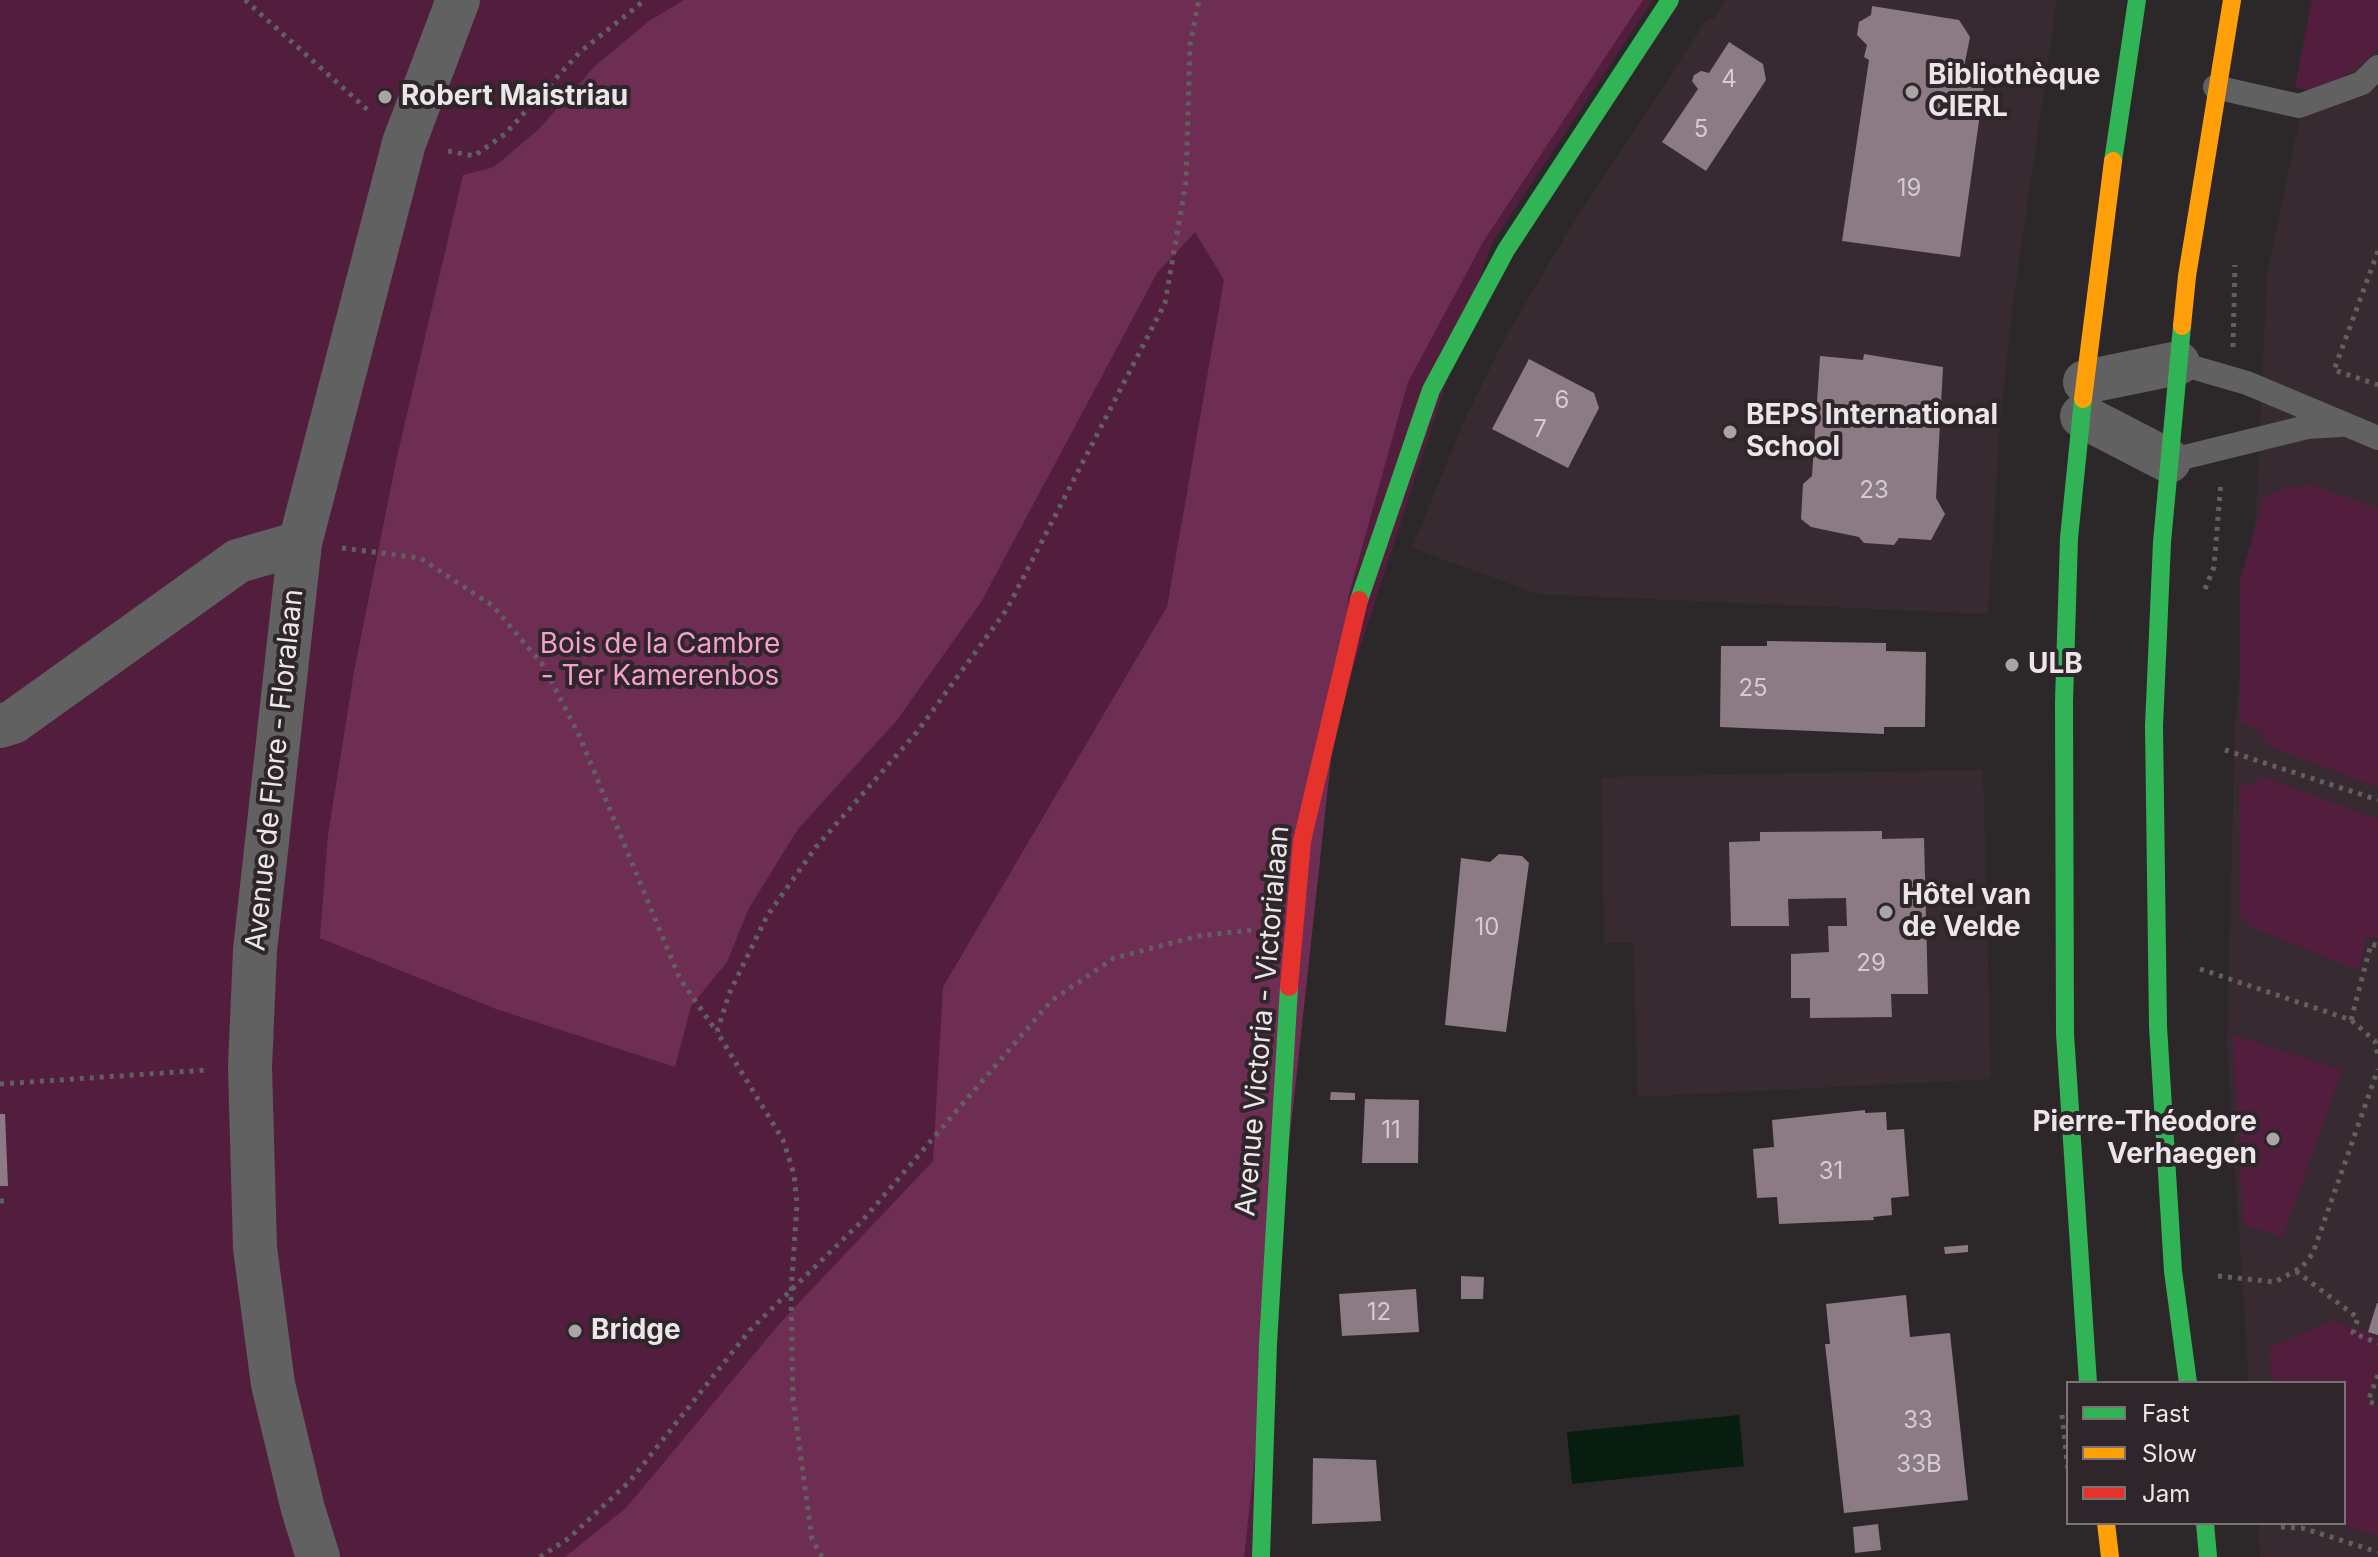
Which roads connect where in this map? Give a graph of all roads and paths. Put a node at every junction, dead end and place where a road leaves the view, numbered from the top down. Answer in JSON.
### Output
{"nodes":[{"id":1,"x":245,"y":0,"type":"edge"},
{"id":2,"x":458,"y":0,"type":"edge"},
{"id":3,"x":645,"y":0,"type":"edge"},
{"id":4,"x":1199,"y":0,"type":"edge"},
{"id":5,"x":1670,"y":0,"type":"edge"},
{"id":6,"x":2137,"y":0,"type":"edge"},
{"id":7,"x":2232,"y":0,"type":"edge"},
{"id":8,"x":2378,"y":67,"type":"edge"},
{"id":9,"x":2215,"y":87,"type":"junction"},
{"id":10,"x":404,"y":143,"type":"junction"},
{"id":11,"x":2378,"y":251,"type":"edge"},
{"id":12,"x":2178,"y":363,"type":"junction"},
{"id":13,"x":2378,"y":385,"type":"edge"},
{"id":14,"x":2083,"y":399,"type":"junction"},
{"id":15,"x":2343,"y":425,"type":"junction"},
{"id":16,"x":2378,"y":438,"type":"edge"},
{"id":17,"x":2224,"y":449,"type":"junction"},
{"id":18,"x":2169,"y":461,"type":"junction"},
{"id":19,"x":300,"y":543,"type":"junction"},
{"id":20,"x":2217,"y":544,"type":"dead end"},
{"id":21,"x":0,"y":726,"type":"edge"},
{"id":22,"x":2225,"y":750,"type":"dead end"},
{"id":23,"x":2378,"y":800,"type":"edge"},
{"id":24,"x":1293,"y":925,"type":"junction"},
{"id":25,"x":2378,"y":946,"type":"edge"},
{"id":26,"x":2155,"y":963,"type":"junction"},
{"id":27,"x":2351,"y":1020,"type":"junction"},
{"id":28,"x":717,"y":1032,"type":"junction"},
{"id":29,"x":2378,"y":1057,"type":"edge"},
{"id":30,"x":250,"y":1067,"type":"junction"},
{"id":31,"x":2378,"y":1069,"type":"edge"},
{"id":32,"x":0,"y":1084,"type":"edge"},
{"id":33,"x":0,"y":1201,"type":"edge"},
{"id":34,"x":8,"y":1201,"type":"dead end"},
{"id":35,"x":2173,"y":1271,"type":"junction"},
{"id":36,"x":2296,"y":1271,"type":"junction"},
{"id":37,"x":791,"y":1293,"type":"junction"},
{"id":38,"x":2378,"y":1343,"type":"edge"},
{"id":39,"x":2378,"y":1375,"type":"edge"},
{"id":40,"x":2088,"y":1381,"type":"edge"},
{"id":41,"x":2188,"y":1381,"type":"edge"},
{"id":42,"x":2378,"y":1405,"type":"edge"},
{"id":43,"x":2106,"y":1525,"type":"edge"},
{"id":44,"x":2205,"y":1525,"type":"edge"},
{"id":45,"x":2281,"y":1527,"type":"dead end"},
{"id":46,"x":2378,"y":1552,"type":"edge"},
{"id":47,"x":318,"y":1557,"type":"edge"},
{"id":48,"x":540,"y":1557,"type":"edge"},
{"id":49,"x":822,"y":1557,"type":"edge"},
{"id":50,"x":1261,"y":1557,"type":"edge"},
{"id":51,"x":2110,"y":1557,"type":"edge"},
{"id":52,"x":2208,"y":1557,"type":"edge"}],
"edges":[{"from":1,"to":10,"type":"path"},
{"from":2,"to":10,"type":"street","name":"Avenue de Flore - Floralaan"},
{"from":3,"to":10,"type":"path"},
{"from":4,"to":28,"type":"path"},
{"from":5,"to":24,"type":"main road","name":"Avenue Victoria - Victorialaan"},
{"from":6,"to":14,"type":"main road"},
{"from":7,"to":9,"type":"main road"},
{"from":8,"to":9,"type":"lane"},
{"from":9,"to":12,"type":"main road"},
{"from":10,"to":19,"type":"street","name":"Avenue de Flore - Floralaan"},
{"from":11,"to":13,"type":"path"},
{"from":12,"to":14,"type":"street"},
{"from":12,"to":15,"type":"lane"},
{"from":12,"to":18,"type":"main road"},
{"from":14,"to":18,"type":"street"},
{"from":14,"to":40,"type":"main road"},
{"from":15,"to":16,"type":"lane"},
{"from":15,"to":17,"type":"lane"},
{"from":17,"to":18,"type":"lane"},
{"from":17,"to":20,"type":"path"},
{"from":18,"to":26,"type":"main road"},
{"from":19,"to":21,"type":"street"},
{"from":19,"to":28,"type":"path"},
{"from":19,"to":30,"type":"street","name":"Avenue de Flore - Floralaan"},
{"from":22,"to":23,"type":"path"},
{"from":24,"to":37,"type":"path"},
{"from":24,"to":50,"type":"main road","name":"Avenue Victoria - Victorialaan"},
{"from":25,"to":27,"type":"path"},
{"from":26,"to":27,"type":"path"},
{"from":26,"to":35,"type":"main road"},
{"from":27,"to":29,"type":"path"},
{"from":28,"to":37,"type":"path"},
{"from":30,"to":32,"type":"path"},
{"from":30,"to":47,"type":"street","name":"Avenue de Flore - Floralaan"},
{"from":31,"to":36,"type":"path"},
{"from":33,"to":34,"type":"path"},
{"from":35,"to":36,"type":"path"},
{"from":35,"to":41,"type":"main road"},
{"from":36,"to":38,"type":"path"},
{"from":37,"to":48,"type":"path"},
{"from":37,"to":49,"type":"path"},
{"from":39,"to":42,"type":"path"},
{"from":43,"to":51,"type":"main road"},
{"from":44,"to":52,"type":"main road"},
{"from":45,"to":46,"type":"path"}]}
